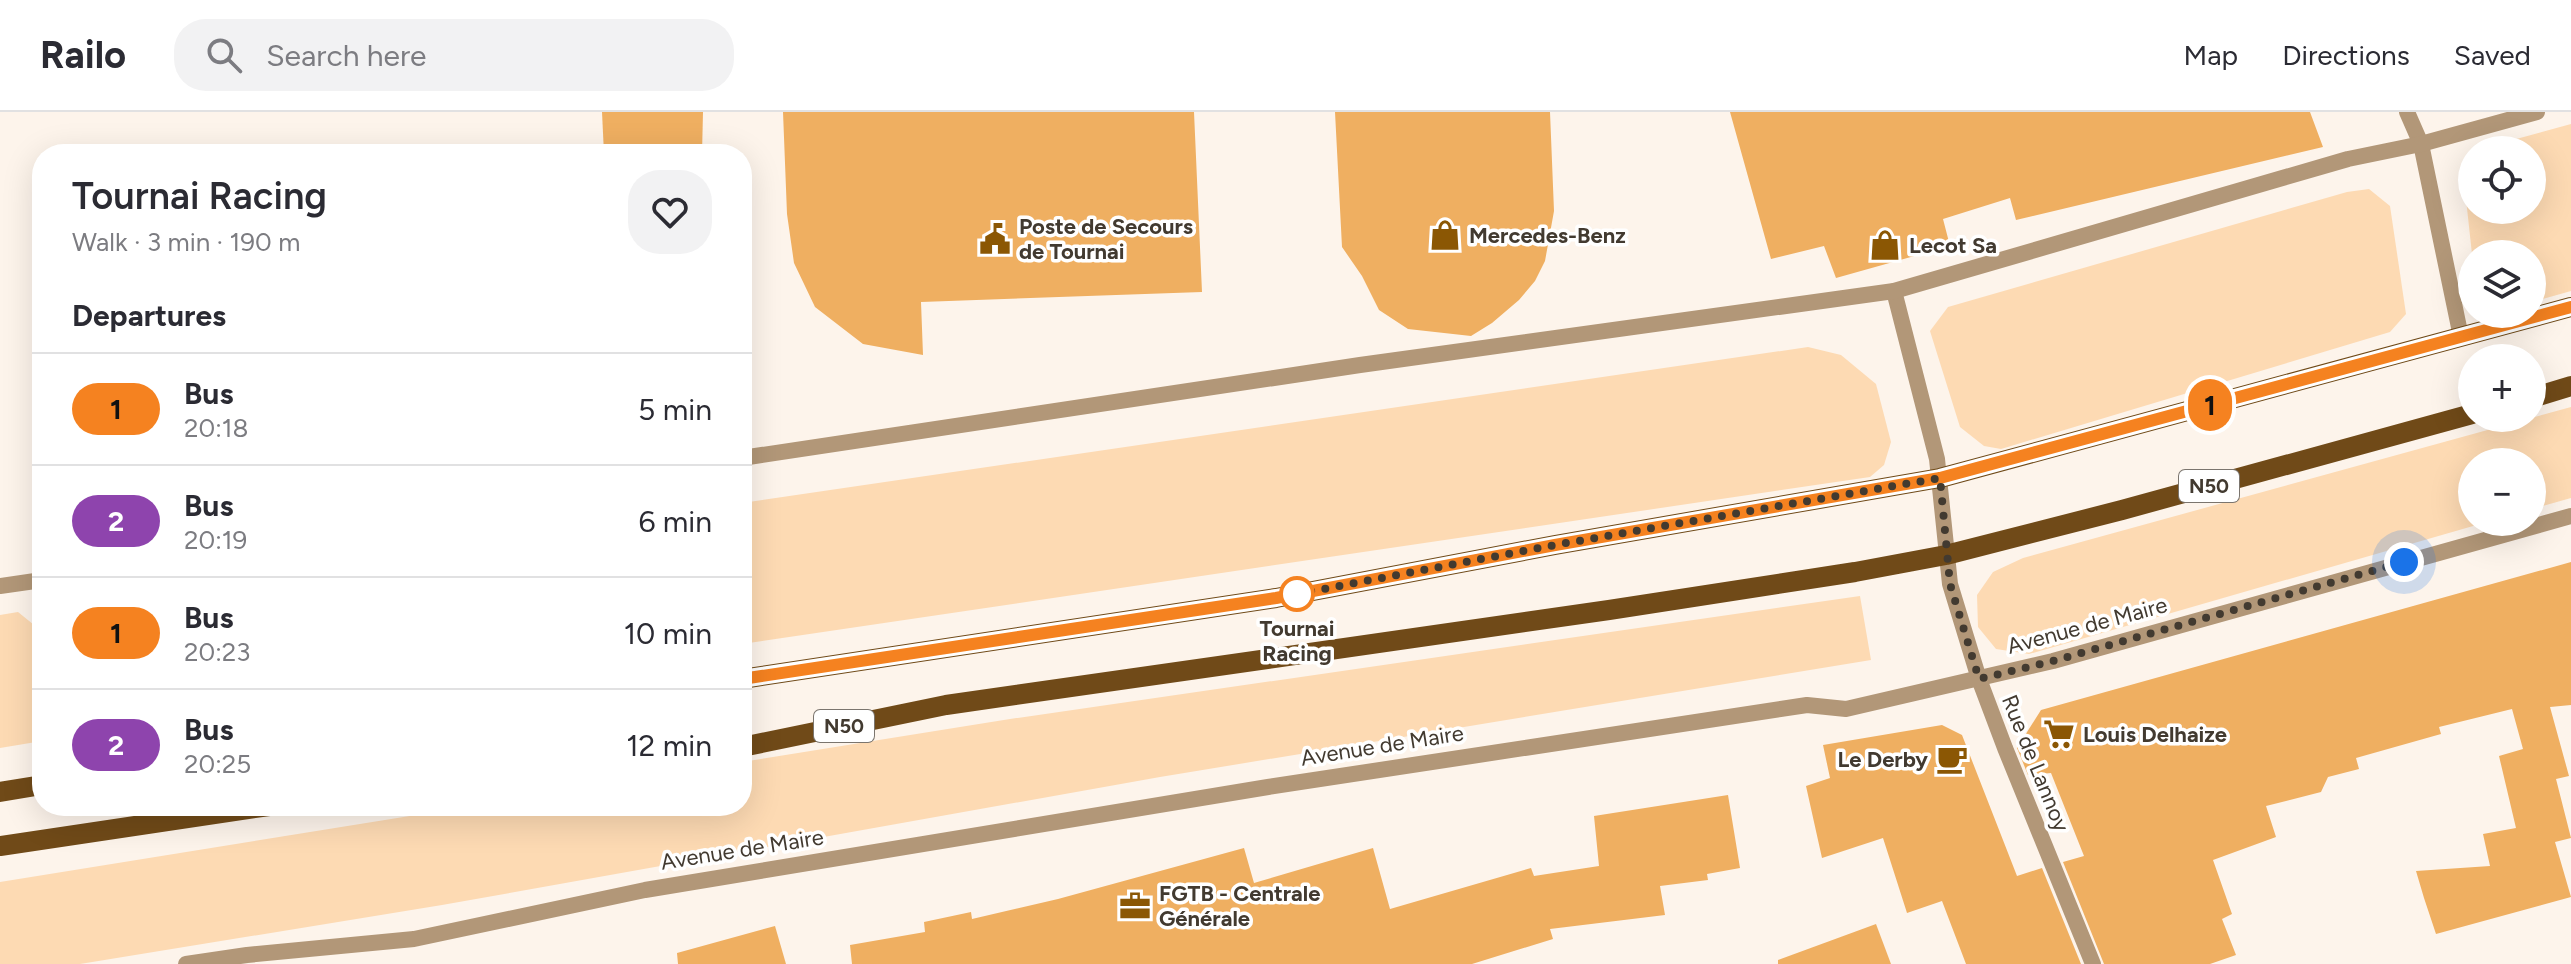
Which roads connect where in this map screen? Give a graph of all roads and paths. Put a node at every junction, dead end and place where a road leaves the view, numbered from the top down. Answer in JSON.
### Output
{"nodes":[{"id":1,"x":2407,"y":112,"type":"edge"},
{"id":2,"x":2537,"y":112,"type":"edge"},
{"id":3,"x":2421,"y":144,"type":"junction"},
{"id":4,"x":1894,"y":291,"type":"junction"},
{"id":5,"x":2571,"y":307,"type":"edge"},
{"id":6,"x":2461,"y":337,"type":"junction"},
{"id":7,"x":2571,"y":386,"type":"edge"},
{"id":8,"x":2546,"y":394,"type":"edge"},
{"id":9,"x":2458,"y":418,"type":"edge"},
{"id":10,"x":752,"y":457,"type":"edge"},
{"id":11,"x":1940,"y":478,"type":"junction"},
{"id":12,"x":2571,"y":516,"type":"edge"},
{"id":13,"x":1946,"y":555,"type":"junction"},
{"id":14,"x":32,"y":581,"type":"edge"},
{"id":15,"x":0,"y":586,"type":"edge"},
{"id":16,"x":752,"y":677,"type":"edge"},
{"id":17,"x":1979,"y":679,"type":"junction"},
{"id":18,"x":752,"y":745,"type":"edge"},
{"id":19,"x":32,"y":787,"type":"edge"},
{"id":20,"x":0,"y":792,"type":"edge"},
{"id":21,"x":202,"y":816,"type":"edge"},
{"id":22,"x":0,"y":846,"type":"edge"},
{"id":23,"x":186,"y":964,"type":"edge"},
{"id":24,"x":2093,"y":964,"type":"edge"}],
"edges":[{"from":1,"to":3,"type":"street"},
{"from":2,"to":3,"type":"street"},
{"from":3,"to":4,"type":"street"},
{"from":3,"to":6,"type":"street"},
{"from":4,"to":10,"type":"street"},
{"from":4,"to":11,"type":"street","name":"Rue de Lannoy"},
{"from":5,"to":6,"type":"main road"},
{"from":6,"to":11,"type":"main road"},
{"from":7,"to":8,"type":"main road"},
{"from":9,"to":13,"type":"main road","number":"N50"},
{"from":11,"to":13,"type":"street","name":"Rue de Lannoy"},
{"from":11,"to":16,"type":"main road"},
{"from":12,"to":17,"type":"street","name":"Avenue de Maire"},
{"from":13,"to":17,"type":"street","name":"Rue de Lannoy"},
{"from":13,"to":18,"type":"main road","number":"N50"},
{"from":14,"to":15,"type":"street"},
{"from":17,"to":23,"type":"street","name":"Avenue de Maire"},
{"from":17,"to":24,"type":"street","name":"Rue de Lannoy"},
{"from":19,"to":20,"type":"main road"},
{"from":21,"to":22,"type":"main road"}]}
